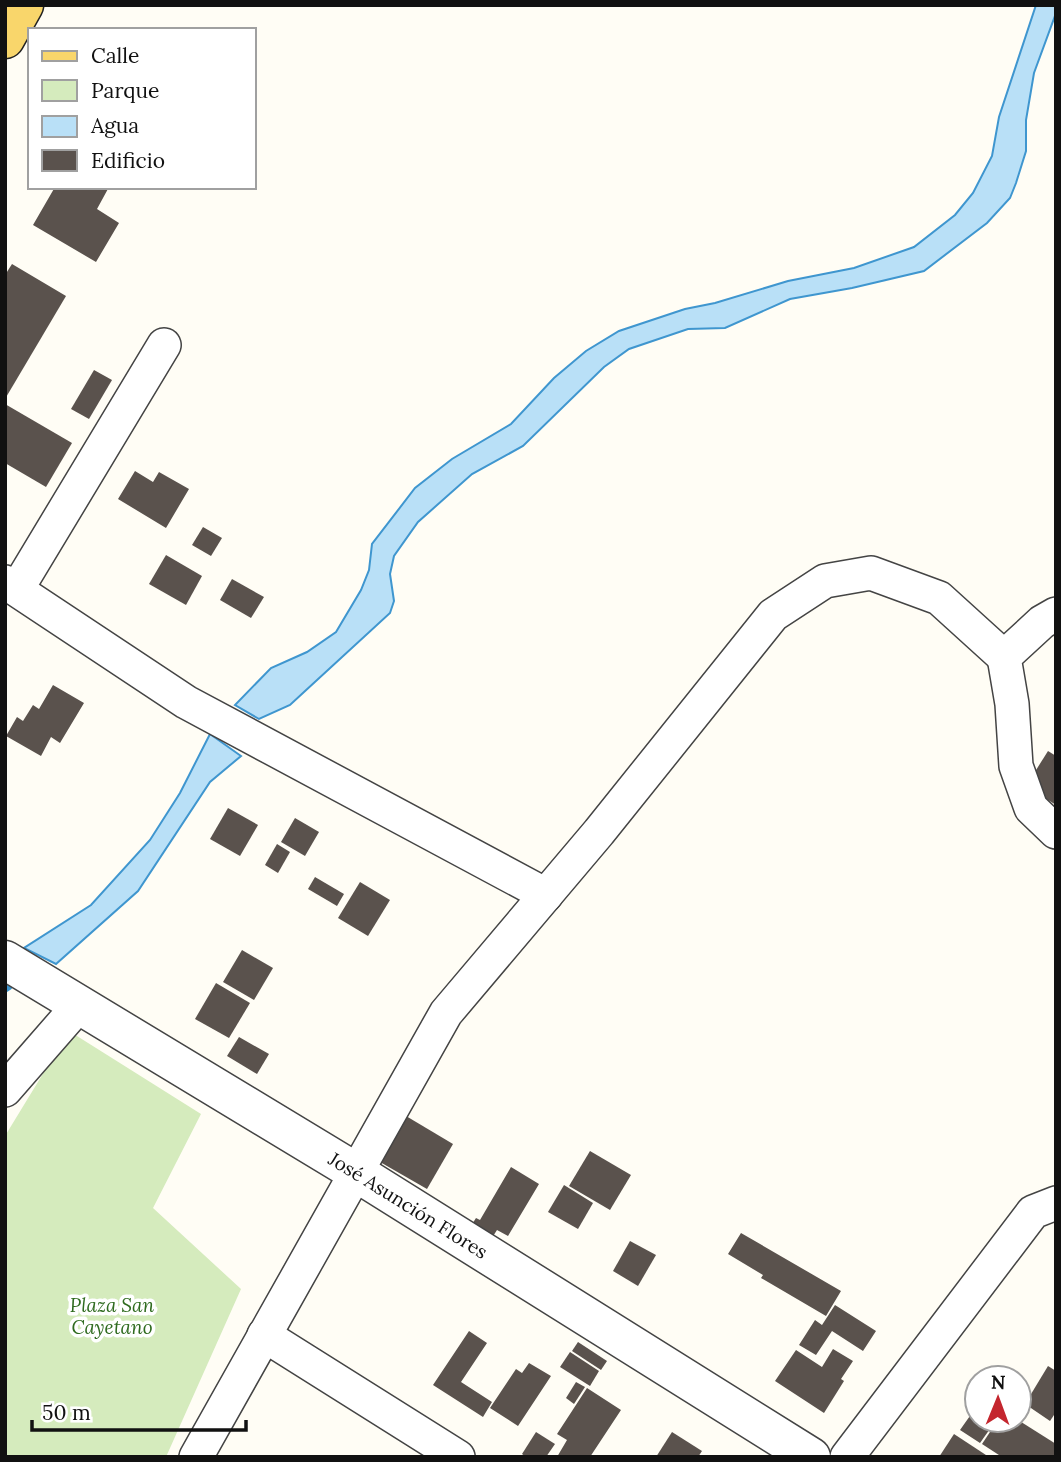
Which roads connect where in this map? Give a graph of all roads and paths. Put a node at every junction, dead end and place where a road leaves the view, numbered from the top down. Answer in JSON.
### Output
{"nodes":[{"id":1,"x":24,"y":5,"type":"edge"},
{"id":2,"x":5,"y":39,"type":"edge"},
{"id":3,"x":164,"y":345,"type":"dead end"},
{"id":4,"x":11,"y":586,"type":"edge"},
{"id":5,"x":1056,"y":614,"type":"edge"},
{"id":6,"x":1004,"y":657,"type":"junction"},
{"id":7,"x":1056,"y":832,"type":"edge"},
{"id":8,"x":546,"y":895,"type":"junction"},
{"id":9,"x":5,"y":960,"type":"edge"},
{"id":10,"x":80,"y":1004,"type":"junction"},
{"id":11,"x":5,"y":1090,"type":"edge"},
{"id":12,"x":354,"y":1171,"type":"junction"},
{"id":13,"x":1056,"y":1203,"type":"edge"},
{"id":14,"x":264,"y":1335,"type":"junction"},
{"id":15,"x":195,"y":1457,"type":"edge"},
{"id":16,"x":458,"y":1457,"type":"edge"},
{"id":17,"x":811,"y":1457,"type":"edge"},
{"id":18,"x":847,"y":1457,"type":"edge"}],
"edges":[{"from":1,"to":2,"type":"main road"},
{"from":3,"to":4,"type":"street"},
{"from":4,"to":8,"type":"street"},
{"from":5,"to":6,"type":"street"},
{"from":6,"to":7,"type":"street"},
{"from":6,"to":8,"type":"street"},
{"from":8,"to":12,"type":"street"},
{"from":9,"to":10,"type":"street","name":"José Asunción Flores"},
{"from":10,"to":11,"type":"street"},
{"from":10,"to":12,"type":"street","name":"José Asunción Flores"},
{"from":12,"to":14,"type":"street"},
{"from":12,"to":17,"type":"street","name":"José Asunción Flores"},
{"from":13,"to":18,"type":"street"},
{"from":14,"to":15,"type":"street"},
{"from":14,"to":16,"type":"street"}]}
